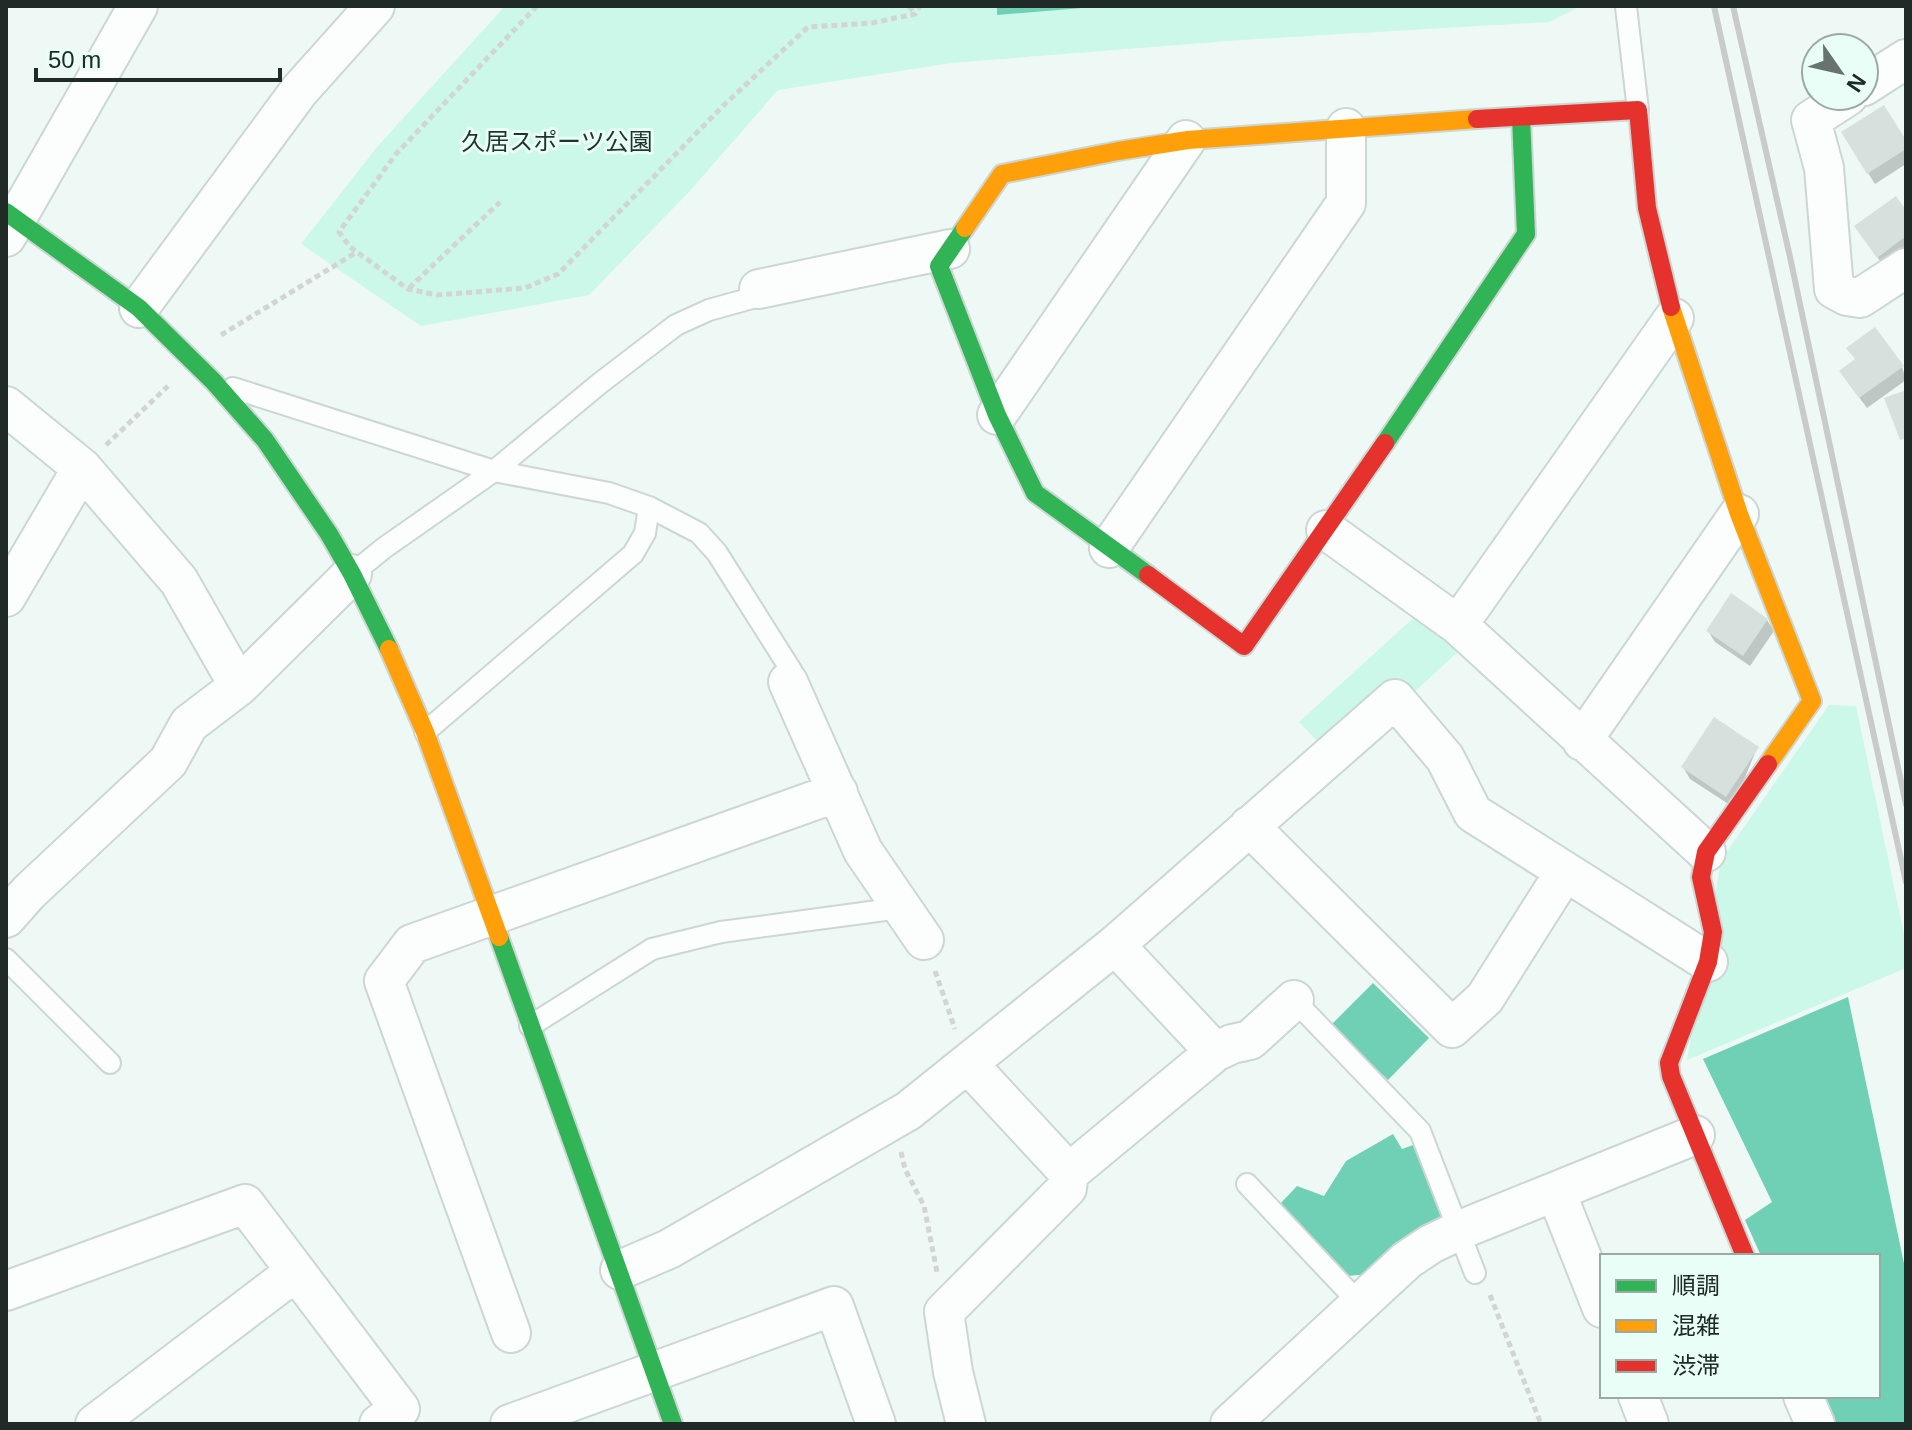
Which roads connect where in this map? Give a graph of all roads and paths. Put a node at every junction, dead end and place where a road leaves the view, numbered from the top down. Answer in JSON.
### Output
{"nodes":[{"id":1,"x":138,"y":6,"type":"edge"},
{"id":2,"x":375,"y":6,"type":"edge"},
{"id":3,"x":537,"y":6,"type":"edge"},
{"id":4,"x":909,"y":6,"type":"edge"},
{"id":5,"x":920,"y":6,"type":"edge"},
{"id":6,"x":1626,"y":7,"type":"edge"},
{"id":7,"x":915,"y":14,"type":"junction"},
{"id":8,"x":1906,"y":59,"type":"edge"},
{"id":9,"x":1880,"y":76,"type":"edge"},
{"id":10,"x":1638,"y":110,"type":"junction"},
{"id":11,"x":1823,"y":112,"type":"edge"},
{"id":12,"x":1521,"y":117,"type":"junction"},
{"id":13,"x":1346,"y":128,"type":"junction"},
{"id":14,"x":1186,"y":140,"type":"junction"},
{"id":15,"x":500,"y":202,"type":"dead end"},
{"id":16,"x":9,"y":223,"type":"edge"},
{"id":17,"x":950,"y":249,"type":"junction"},
{"id":18,"x":357,"y":252,"type":"junction"},
{"id":19,"x":1906,"y":268,"type":"edge"},
{"id":20,"x":408,"y":289,"type":"junction"},
{"id":21,"x":759,"y":289,"type":"joint"},
{"id":22,"x":139,"y":308,"type":"junction"},
{"id":23,"x":1674,"y":318,"type":"junction"},
{"id":24,"x":188,"y":356,"type":"junction"},
{"id":25,"x":214,"y":382,"type":"junction"},
{"id":26,"x":170,"y":385,"type":"dead end"},
{"id":27,"x":6,"y":406,"type":"edge"},
{"id":28,"x":997,"y":415,"type":"junction"},
{"id":29,"x":82,"y":468,"type":"junction"},
{"id":30,"x":494,"y":471,"type":"junction"},
{"id":31,"x":649,"y":507,"type":"junction"},
{"id":32,"x":1739,"y":514,"type":"junction"},
{"id":33,"x":1326,"y":530,"type":"junction"},
{"id":34,"x":1109,"y":548,"type":"junction"},
{"id":35,"x":352,"y":574,"type":"junction"},
{"id":36,"x":6,"y":597,"type":"edge"},
{"id":37,"x":1458,"y":625,"type":"junction"},
{"id":38,"x":788,"y":682,"type":"joint"},
{"id":39,"x":239,"y":686,"type":"junction"},
{"id":40,"x":425,"y":732,"type":"junction"},
{"id":41,"x":1582,"y":741,"type":"junction"},
{"id":42,"x":838,"y":792,"type":"junction"},
{"id":43,"x":1249,"y":826,"type":"junction"},
{"id":44,"x":1706,"y":852,"type":"junction"},
{"id":45,"x":1564,"y":873,"type":"junction"},
{"id":46,"x":14,"y":896,"type":"edge"},
{"id":47,"x":900,"y":908,"type":"junction"},
{"id":48,"x":490,"y":915,"type":"junction"},
{"id":49,"x":924,"y":940,"type":"joint"},
{"id":50,"x":1115,"y":945,"type":"junction"},
{"id":51,"x":6,"y":959,"type":"edge"},
{"id":52,"x":1708,"y":962,"type":"junction"},
{"id":53,"x":1294,"y":1000,"type":"joint"},
{"id":54,"x":530,"y":1026,"type":"junction"},
{"id":55,"x":1215,"y":1052,"type":"junction"},
{"id":56,"x":110,"y":1063,"type":"dead end"},
{"id":57,"x":968,"y":1064,"type":"junction"},
{"id":58,"x":892,"y":1120,"type":"junction"},
{"id":59,"x":1695,"y":1135,"type":"junction"},
{"id":60,"x":1069,"y":1173,"type":"junction"},
{"id":61,"x":1247,"y":1184,"type":"dead end"},
{"id":62,"x":1556,"y":1192,"type":"junction"},
{"id":63,"x":1460,"y":1230,"type":"junction"},
{"id":64,"x":1744,"y":1254,"type":"edge"},
{"id":65,"x":620,"y":1270,"type":"junction"},
{"id":66,"x":295,"y":1272,"type":"junction"},
{"id":67,"x":1475,"y":1273,"type":"joint"},
{"id":68,"x":6,"y":1291,"type":"edge"},
{"id":69,"x":1600,"y":1303,"type":"edge"},
{"id":70,"x":1360,"y":1304,"type":"junction"},
{"id":71,"x":944,"y":1312,"type":"junction"},
{"id":72,"x":511,"y":1333,"type":"dead end"},
{"id":73,"x":654,"y":1373,"type":"junction"},
{"id":74,"x":1639,"y":1398,"type":"edge"},
{"id":75,"x":1804,"y":1398,"type":"edge"},
{"id":76,"x":95,"y":1424,"type":"edge"},
{"id":77,"x":379,"y":1424,"type":"edge"},
{"id":78,"x":510,"y":1424,"type":"edge"},
{"id":79,"x":673,"y":1424,"type":"edge"},
{"id":80,"x":876,"y":1424,"type":"edge"},
{"id":81,"x":966,"y":1424,"type":"edge"},
{"id":82,"x":1230,"y":1424,"type":"edge"},
{"id":83,"x":1541,"y":1424,"type":"edge"},
{"id":84,"x":1649,"y":1424,"type":"edge"},
{"id":85,"x":1815,"y":1424,"type":"edge"}],
"edges":[{"from":1,"to":16,"type":"street"},
{"from":2,"to":22,"type":"street"},
{"from":3,"to":18,"type":"path"},
{"from":4,"to":7,"type":"path"},
{"from":5,"to":7,"type":"path"},
{"from":6,"to":10,"type":"lane"},
{"from":7,"to":20,"type":"path"},
{"from":8,"to":9,"type":"street"},
{"from":10,"to":12,"type":"street"},
{"from":10,"to":23,"type":"street"},
{"from":11,"to":19,"type":"street"},
{"from":12,"to":13,"type":"street"},
{"from":12,"to":33,"type":"street"},
{"from":13,"to":14,"type":"street"},
{"from":13,"to":34,"type":"street"},
{"from":14,"to":17,"type":"street"},
{"from":14,"to":28,"type":"street"},
{"from":15,"to":20,"type":"path"},
{"from":16,"to":22,"type":"street"},
{"from":17,"to":21,"type":"street"},
{"from":17,"to":28,"type":"street"},
{"from":18,"to":20,"type":"path"},
{"from":18,"to":24,"type":"path"},
{"from":21,"to":30,"type":"lane"},
{"from":22,"to":24,"type":"street"},
{"from":23,"to":32,"type":"street"},
{"from":23,"to":37,"type":"street"},
{"from":24,"to":25,"type":"street"},
{"from":25,"to":30,"type":"lane"},
{"from":25,"to":35,"type":"street"},
{"from":26,"to":29,"type":"path"},
{"from":27,"to":29,"type":"street"},
{"from":28,"to":34,"type":"street"},
{"from":29,"to":36,"type":"street"},
{"from":29,"to":39,"type":"street"},
{"from":30,"to":31,"type":"lane"},
{"from":30,"to":35,"type":"lane"},
{"from":31,"to":38,"type":"lane"},
{"from":31,"to":40,"type":"lane"},
{"from":32,"to":41,"type":"street"},
{"from":32,"to":44,"type":"street"},
{"from":33,"to":34,"type":"street"},
{"from":33,"to":37,"type":"street"},
{"from":35,"to":39,"type":"street"},
{"from":35,"to":40,"type":"street"},
{"from":37,"to":41,"type":"street"},
{"from":38,"to":42,"type":"street"},
{"from":39,"to":46,"type":"street"},
{"from":40,"to":48,"type":"street"},
{"from":41,"to":44,"type":"street"},
{"from":42,"to":47,"type":"street"},
{"from":42,"to":48,"type":"street"},
{"from":43,"to":45,"type":"street"},
{"from":43,"to":45,"type":"street"},
{"from":43,"to":50,"type":"street"},
{"from":44,"to":52,"type":"street"},
{"from":45,"to":52,"type":"street"},
{"from":47,"to":49,"type":"street"},
{"from":47,"to":54,"type":"lane"},
{"from":48,"to":54,"type":"street"},
{"from":48,"to":72,"type":"street"},
{"from":49,"to":57,"type":"path"},
{"from":50,"to":55,"type":"street"},
{"from":50,"to":57,"type":"street"},
{"from":51,"to":56,"type":"lane"},
{"from":52,"to":59,"type":"street"},
{"from":53,"to":55,"type":"street"},
{"from":53,"to":63,"type":"lane"},
{"from":54,"to":65,"type":"street"},
{"from":55,"to":60,"type":"street"},
{"from":57,"to":58,"type":"street"},
{"from":57,"to":60,"type":"street"},
{"from":58,"to":65,"type":"street"},
{"from":58,"to":71,"type":"path"},
{"from":59,"to":62,"type":"street"},
{"from":59,"to":64,"type":"street"},
{"from":60,"to":71,"type":"street"},
{"from":61,"to":70,"type":"lane"},
{"from":62,"to":63,"type":"street"},
{"from":62,"to":69,"type":"street"},
{"from":63,"to":67,"type":"lane"},
{"from":63,"to":70,"type":"street"},
{"from":65,"to":73,"type":"street"},
{"from":66,"to":68,"type":"street"},
{"from":66,"to":76,"type":"street"},
{"from":66,"to":77,"type":"street"},
{"from":67,"to":83,"type":"path"},
{"from":70,"to":82,"type":"street"},
{"from":71,"to":81,"type":"street"},
{"from":73,"to":78,"type":"street"},
{"from":73,"to":79,"type":"street"},
{"from":73,"to":80,"type":"street"},
{"from":74,"to":84,"type":"street"},
{"from":75,"to":85,"type":"street"}]}
